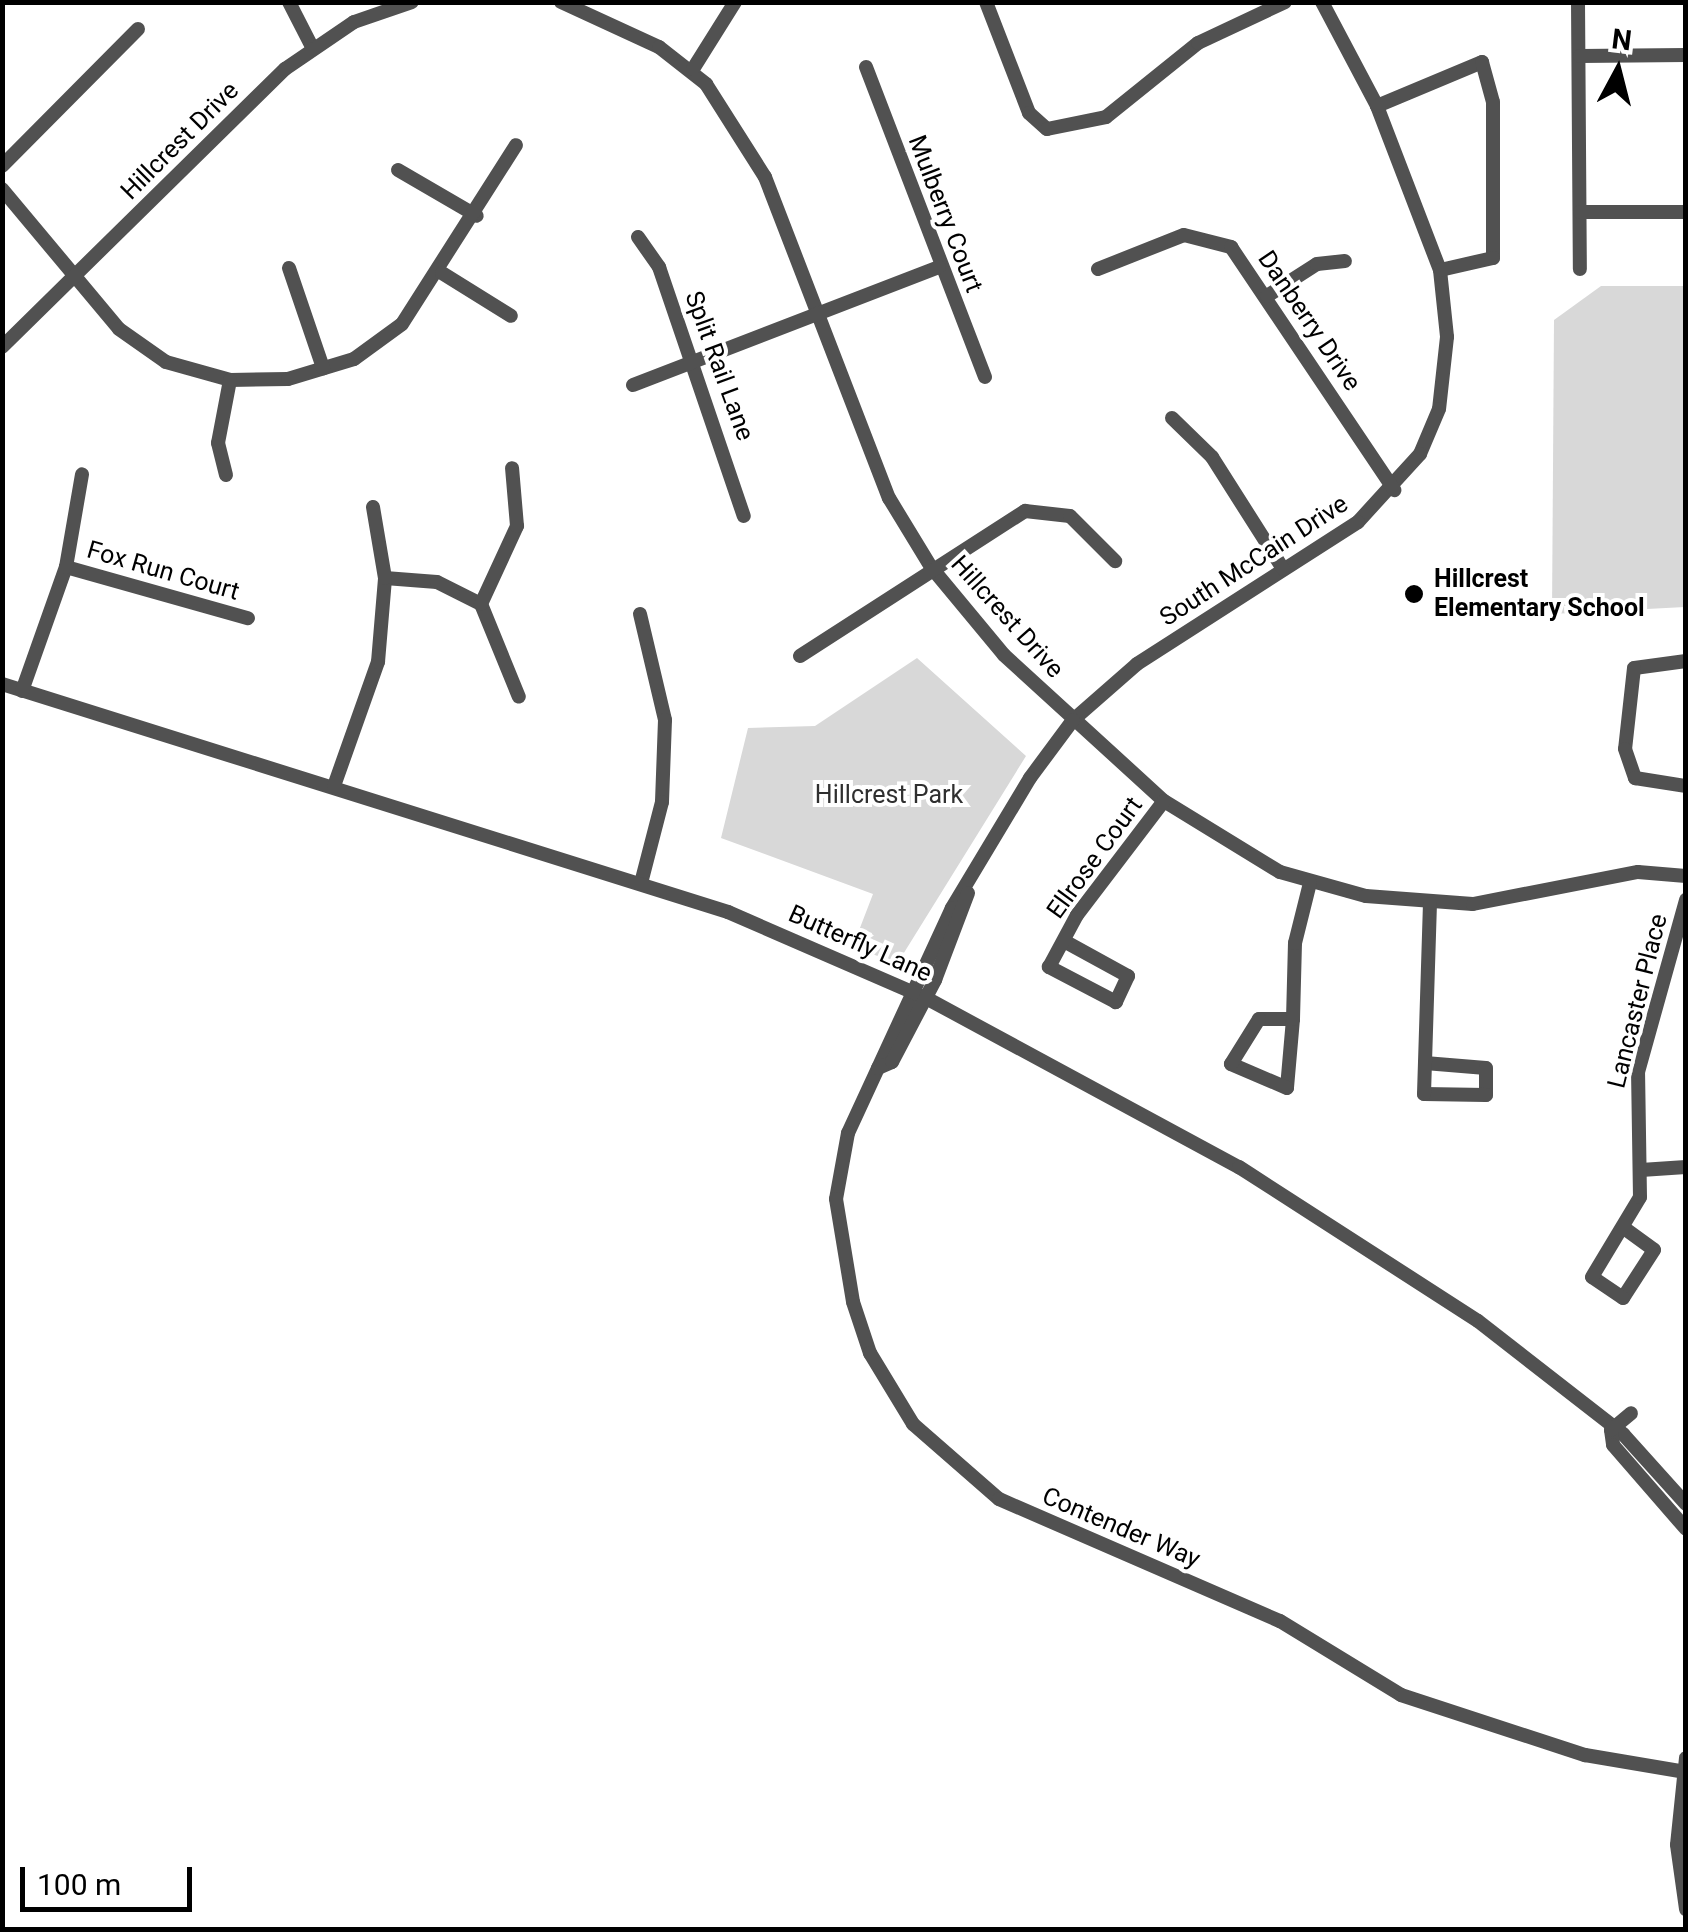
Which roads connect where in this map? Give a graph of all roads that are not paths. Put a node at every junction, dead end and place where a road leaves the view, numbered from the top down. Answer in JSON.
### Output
{"nodes":[{"id":1,"x":289,"y":2,"type":"edge"},
{"id":2,"x":412,"y":2,"type":"edge"},
{"id":3,"x":561,"y":2,"type":"edge"},
{"id":4,"x":735,"y":2,"type":"edge"},
{"id":5,"x":986,"y":2,"type":"edge"},
{"id":6,"x":1285,"y":2,"type":"edge"},
{"id":7,"x":1322,"y":2,"type":"edge"},
{"id":8,"x":1578,"y":2,"type":"edge"},
{"id":9,"x":138,"y":29,"type":"dead end"},
{"id":10,"x":312,"y":47,"type":"junction"},
{"id":11,"x":1686,"y":55,"type":"edge"},
{"id":12,"x":1580,"y":56,"type":"junction"},
{"id":13,"x":866,"y":66,"type":"dead end"},
{"id":14,"x":693,"y":69,"type":"junction"},
{"id":15,"x":1377,"y":106,"type":"junction"},
{"id":16,"x":516,"y":145,"type":"dead end"},
{"id":17,"x":2,"y":166,"type":"edge"},
{"id":18,"x":398,"y":170,"type":"dead end"},
{"id":19,"x":2,"y":190,"type":"edge"},
{"id":20,"x":1580,"y":212,"type":"junction"},
{"id":21,"x":1686,"y":212,"type":"edge"},
{"id":22,"x":477,"y":216,"type":"junction"},
{"id":23,"x":638,"y":237,"type":"dead end"},
{"id":24,"x":1345,"y":261,"type":"dead end"},
{"id":25,"x":939,"y":267,"type":"junction"},
{"id":26,"x":289,"y":268,"type":"dead end"},
{"id":27,"x":1098,"y":269,"type":"dead end"},
{"id":28,"x":1580,"y":269,"type":"dead end"},
{"id":29,"x":1440,"y":270,"type":"junction"},
{"id":30,"x":442,"y":274,"type":"junction"},
{"id":31,"x":74,"y":277,"type":"junction"},
{"id":32,"x":1267,"y":296,"type":"junction"},
{"id":33,"x":816,"y":314,"type":"junction"},
{"id":34,"x":511,"y":316,"type":"dead end"},
{"id":35,"x":2,"y":348,"type":"edge"},
{"id":36,"x":691,"y":363,"type":"junction"},
{"id":37,"x":323,"y":368,"type":"junction"},
{"id":38,"x":985,"y":377,"type":"dead end"},
{"id":39,"x":230,"y":380,"type":"junction"},
{"id":40,"x":633,"y":386,"type":"dead end"},
{"id":41,"x":1172,"y":418,"type":"dead end"},
{"id":42,"x":512,"y":468,"type":"dead end"},
{"id":43,"x":82,"y":474,"type":"dead end"},
{"id":44,"x":226,"y":476,"type":"dead end"},
{"id":45,"x":1394,"y":490,"type":"junction"},
{"id":46,"x":373,"y":507,"type":"dead end"},
{"id":47,"x":744,"y":516,"type":"dead end"},
{"id":48,"x":1115,"y":562,"type":"dead end"},
{"id":49,"x":66,"y":567,"type":"junction"},
{"id":50,"x":930,"y":567,"type":"junction"},
{"id":51,"x":1284,"y":569,"type":"junction"},
{"id":52,"x":384,"y":578,"type":"junction"},
{"id":53,"x":481,"y":604,"type":"junction"},
{"id":54,"x":640,"y":614,"type":"dead end"},
{"id":55,"x":248,"y":618,"type":"dead end"},
{"id":56,"x":800,"y":656,"type":"dead end"},
{"id":57,"x":1686,"y":661,"type":"edge"},
{"id":58,"x":2,"y":684,"type":"edge"},
{"id":59,"x":22,"y":690,"type":"junction"},
{"id":60,"x":519,"y":697,"type":"dead end"},
{"id":61,"x":1073,"y":720,"type":"junction"},
{"id":62,"x":334,"y":786,"type":"junction"},
{"id":63,"x":1686,"y":786,"type":"edge"},
{"id":64,"x":1164,"y":801,"type":"junction"},
{"id":65,"x":1686,"y":876,"type":"edge"},
{"id":66,"x":641,"y":883,"type":"junction"},
{"id":67,"x":1310,"y":883,"type":"junction"},
{"id":68,"x":1686,"y":900,"type":"edge"},
{"id":69,"x":1430,"y":904,"type":"junction"},
{"id":70,"x":1064,"y":941,"type":"junction"},
{"id":71,"x":918,"y":994,"type":"junction"},
{"id":72,"x":1293,"y":1020,"type":"junction"},
{"id":73,"x":1426,"y":1063,"type":"junction"},
{"id":74,"x":1686,"y":1167,"type":"edge"},
{"id":75,"x":1641,"y":1170,"type":"junction"},
{"id":76,"x":1624,"y":1228,"type":"junction"},
{"id":77,"x":1617,"y":1432,"type":"junction"},
{"id":78,"x":1686,"y":1504,"type":"edge"},
{"id":79,"x":1686,"y":1529,"type":"edge"},
{"id":80,"x":1686,"y":1758,"type":"edge"},
{"id":81,"x":1685,"y":1772,"type":"edge"},
{"id":82,"x":1686,"y":1909,"type":"edge"}],
"edges":[{"from":1,"to":10,"type":"street"},
{"from":2,"to":10,"type":"street","name":"Hillcrest Drive"},
{"from":3,"to":14,"type":"street","name":"Hillcrest Drive"},
{"from":4,"to":14,"type":"street"},
{"from":5,"to":6,"type":"street"},
{"from":7,"to":15,"type":"street","name":"South McCain Drive"},
{"from":8,"to":12,"type":"street"},
{"from":9,"to":17,"type":"street"},
{"from":10,"to":31,"type":"street","name":"Hillcrest Drive"},
{"from":11,"to":12,"type":"street"},
{"from":12,"to":20,"type":"street"},
{"from":13,"to":25,"type":"street","name":"Mulberry Court"},
{"from":14,"to":33,"type":"street","name":"Hillcrest Drive"},
{"from":15,"to":29,"type":"street","name":"South McCain Drive"},
{"from":15,"to":29,"type":"street"},
{"from":16,"to":22,"type":"street"},
{"from":18,"to":22,"type":"street"},
{"from":19,"to":31,"type":"street"},
{"from":20,"to":21,"type":"street"},
{"from":20,"to":28,"type":"street"},
{"from":22,"to":30,"type":"street"},
{"from":23,"to":36,"type":"street","name":"Split Rail Lane"},
{"from":24,"to":32,"type":"street"},
{"from":25,"to":33,"type":"street"},
{"from":25,"to":38,"type":"street","name":"Mulberry Court"},
{"from":26,"to":37,"type":"street"},
{"from":27,"to":32,"type":"street","name":"Danberry Drive"},
{"from":29,"to":45,"type":"street","name":"South McCain Drive"},
{"from":30,"to":34,"type":"street"},
{"from":30,"to":37,"type":"street"},
{"from":31,"to":35,"type":"street","name":"Hillcrest Drive"},
{"from":31,"to":39,"type":"street"},
{"from":32,"to":45,"type":"street","name":"Danberry Drive"},
{"from":33,"to":36,"type":"street"},
{"from":33,"to":50,"type":"street","name":"Hillcrest Drive"},
{"from":36,"to":40,"type":"street"},
{"from":36,"to":47,"type":"street","name":"Split Rail Lane"},
{"from":37,"to":39,"type":"street"},
{"from":39,"to":44,"type":"street"},
{"from":41,"to":51,"type":"street"},
{"from":42,"to":53,"type":"street"},
{"from":43,"to":49,"type":"street"},
{"from":45,"to":51,"type":"street","name":"South McCain Drive"},
{"from":46,"to":52,"type":"street"},
{"from":48,"to":50,"type":"street"},
{"from":49,"to":55,"type":"street","name":"Fox Run Court"},
{"from":49,"to":59,"type":"street"},
{"from":50,"to":56,"type":"street"},
{"from":50,"to":61,"type":"street","name":"Hillcrest Drive"},
{"from":51,"to":61,"type":"street","name":"South McCain Drive"},
{"from":52,"to":53,"type":"street"},
{"from":52,"to":62,"type":"street"},
{"from":53,"to":60,"type":"street"},
{"from":54,"to":66,"type":"street"},
{"from":57,"to":63,"type":"street"},
{"from":58,"to":59,"type":"street","name":"Butterfly Lane"},
{"from":59,"to":62,"type":"street","name":"Butterfly Lane"},
{"from":61,"to":64,"type":"street","name":"Hillcrest Drive"},
{"from":61,"to":71,"type":"street","name":"South McCain Drive"},
{"from":62,"to":66,"type":"street","name":"Butterfly Lane"},
{"from":64,"to":67,"type":"street","name":"Hillcrest Drive"},
{"from":64,"to":70,"type":"street","name":"Ellrose Court"},
{"from":65,"to":69,"type":"street","name":"Hillcrest Drive"},
{"from":66,"to":71,"type":"street","name":"Butterfly Lane"},
{"from":67,"to":69,"type":"street","name":"Hillcrest Drive"},
{"from":67,"to":72,"type":"street"},
{"from":68,"to":75,"type":"street","name":"Lancaster Place"},
{"from":69,"to":73,"type":"street"},
{"from":70,"to":70,"type":"street","name":"Ellrose Court"},
{"from":71,"to":77,"type":"street","name":"Butterfly Lane"},
{"from":71,"to":81,"type":"street","name":"Contender Way"},
{"from":72,"to":72,"type":"street"},
{"from":73,"to":73,"type":"street"},
{"from":74,"to":75,"type":"street"},
{"from":75,"to":76,"type":"street","name":"Lancaster Place"},
{"from":76,"to":76,"type":"street","name":"Lancaster Place"},
{"from":77,"to":78,"type":"street","name":"Butterfly Lane"},
{"from":77,"to":79,"type":"street","name":"Butterfly Lane"},
{"from":80,"to":81,"type":"street"},
{"from":81,"to":82,"type":"street"}]}
